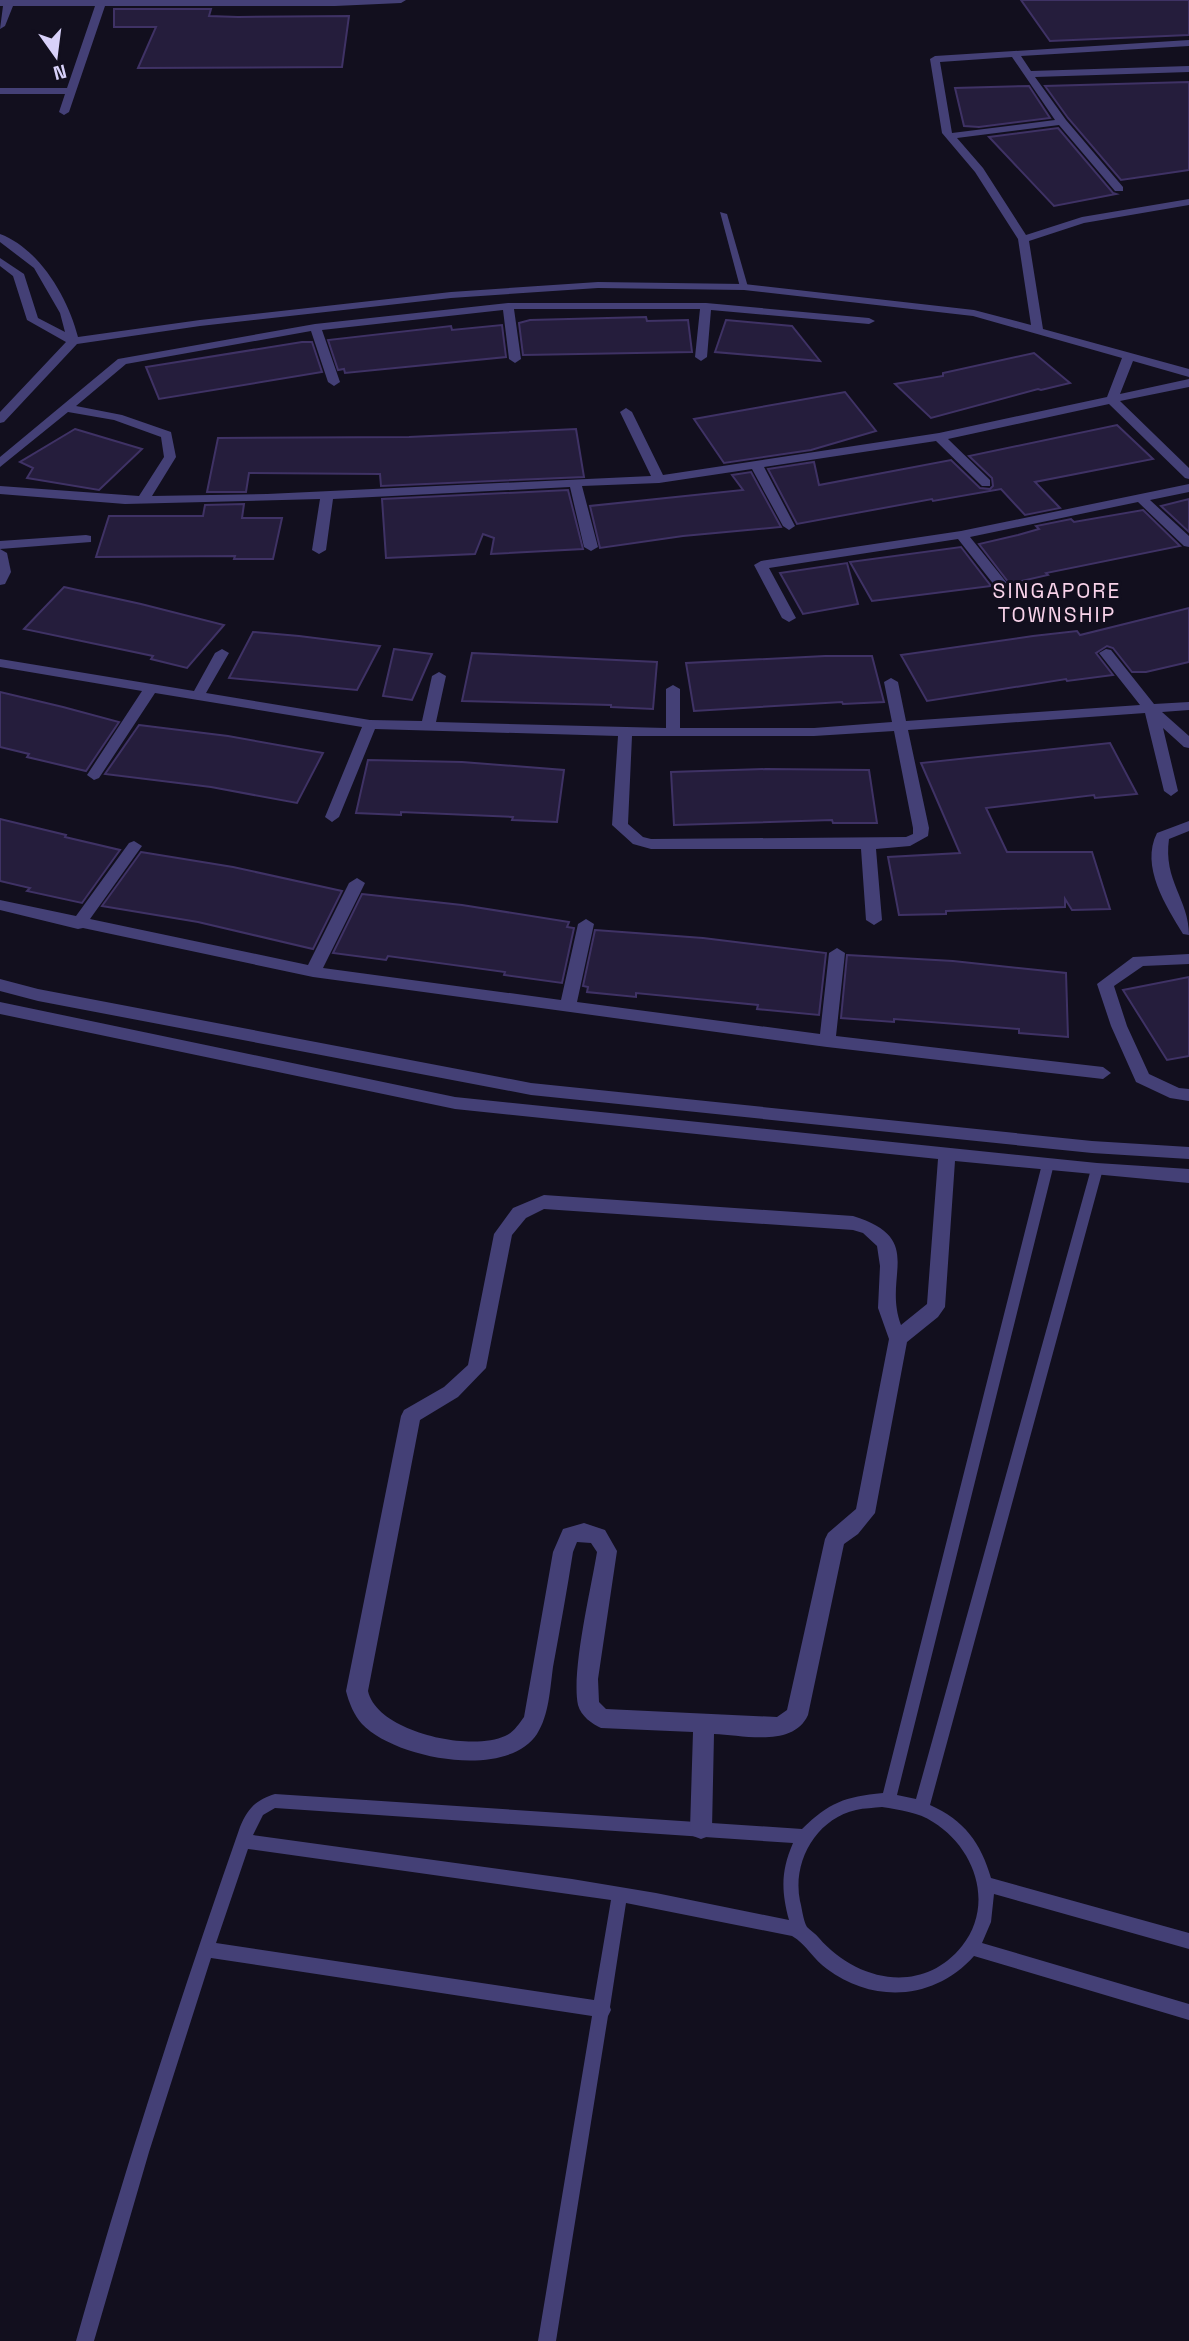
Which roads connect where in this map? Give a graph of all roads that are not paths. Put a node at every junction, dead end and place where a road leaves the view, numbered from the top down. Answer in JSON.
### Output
{"nodes":[{"id":1,"x":384,"y":0,"type":"edge"},
{"id":2,"x":401,"y":0,"type":"edge"},
{"id":3,"x":165,"y":1,"type":"edge"},
{"id":4,"x":335,"y":1,"type":"edge"},
{"id":5,"x":4,"y":3,"type":"edge"},
{"id":6,"x":102,"y":3,"type":"junction"},
{"id":7,"x":0,"y":26,"type":"edge"},
{"id":8,"x":1189,"y":43,"type":"edge"},
{"id":9,"x":1015,"y":55,"type":"junction"},
{"id":10,"x":1189,"y":69,"type":"edge"},
{"id":11,"x":1027,"y":74,"type":"junction"},
{"id":12,"x":71,"y":90,"type":"junction"},
{"id":13,"x":0,"y":91,"type":"edge"},
{"id":14,"x":64,"y":112,"type":"dead end"},
{"id":15,"x":1062,"y":122,"type":"junction"},
{"id":16,"x":950,"y":136,"type":"junction"},
{"id":17,"x":1119,"y":189,"type":"dead end"},
{"id":18,"x":1189,"y":202,"type":"edge"},
{"id":19,"x":723,"y":214,"type":"dead end"},
{"id":20,"x":0,"y":237,"type":"edge"},
{"id":21,"x":1023,"y":239,"type":"junction"},
{"id":22,"x":0,"y":261,"type":"edge"},
{"id":23,"x":744,"y":287,"type":"junction"},
{"id":24,"x":508,"y":306,"type":"junction"},
{"id":25,"x":706,"y":306,"type":"junction"},
{"id":26,"x":869,"y":321,"type":"dead end"},
{"id":27,"x":315,"y":327,"type":"junction"},
{"id":28,"x":1037,"y":330,"type":"junction"},
{"id":29,"x":73,"y":341,"type":"junction"},
{"id":30,"x":1129,"y":356,"type":"junction"},
{"id":31,"x":701,"y":357,"type":"dead end"},
{"id":32,"x":515,"y":359,"type":"dead end"},
{"id":33,"x":1189,"y":373,"type":"edge"},
{"id":34,"x":334,"y":382,"type":"dead end"},
{"id":35,"x":1189,"y":383,"type":"edge"},
{"id":36,"x":1112,"y":400,"type":"junction"},
{"id":37,"x":66,"y":408,"type":"junction"},
{"id":38,"x":626,"y":412,"type":"dead end"},
{"id":39,"x":0,"y":419,"type":"edge"},
{"id":40,"x":939,"y":437,"type":"junction"},
{"id":41,"x":0,"y":463,"type":"edge"},
{"id":42,"x":756,"y":464,"type":"junction"},
{"id":43,"x":1189,"y":475,"type":"edge"},
{"id":44,"x":659,"y":479,"type":"junction"},
{"id":45,"x":575,"y":482,"type":"junction"},
{"id":46,"x":986,"y":483,"type":"dead end"},
{"id":47,"x":1189,"y":488,"type":"edge"},
{"id":48,"x":0,"y":491,"type":"edge"},
{"id":49,"x":327,"y":497,"type":"junction"},
{"id":50,"x":1142,"y":499,"type":"junction"},
{"id":51,"x":143,"y":500,"type":"junction"},
{"id":52,"x":789,"y":526,"type":"dead end"},
{"id":53,"x":961,"y":535,"type":"junction"},
{"id":54,"x":86,"y":539,"type":"dead end"},
{"id":55,"x":1189,"y":543,"type":"edge"},
{"id":56,"x":0,"y":545,"type":"edge"},
{"id":57,"x":591,"y":547,"type":"dead end"},
{"id":58,"x":319,"y":550,"type":"dead end"},
{"id":59,"x":0,"y":553,"type":"edge"},
{"id":60,"x":0,"y":581,"type":"edge"},
{"id":61,"x":1000,"y":583,"type":"dead end"},
{"id":62,"x":789,"y":618,"type":"dead end"},
{"id":63,"x":222,"y":653,"type":"dead end"},
{"id":64,"x":1106,"y":653,"type":"dead end"},
{"id":65,"x":3,"y":659,"type":"edge"},
{"id":66,"x":439,"y":676,"type":"dead end"},
{"id":67,"x":891,"y":682,"type":"dead end"},
{"id":68,"x":150,"y":689,"type":"junction"},
{"id":69,"x":673,"y":689,"type":"dead end"},
{"id":70,"x":197,"y":697,"type":"junction"},
{"id":71,"x":1189,"y":706,"type":"edge"},
{"id":72,"x":1152,"y":710,"type":"junction"},
{"id":73,"x":370,"y":724,"type":"junction"},
{"id":74,"x":428,"y":726,"type":"junction"},
{"id":75,"x":899,"y":727,"type":"junction"},
{"id":76,"x":625,"y":732,"type":"junction"},
{"id":77,"x":673,"y":732,"type":"junction"},
{"id":78,"x":1189,"y":744,"type":"edge"},
{"id":79,"x":94,"y":775,"type":"dead end"},
{"id":80,"x":1171,"y":791,"type":"dead end"},
{"id":81,"x":332,"y":817,"type":"dead end"},
{"id":82,"x":1189,"y":826,"type":"edge"},
{"id":83,"x":868,"y":844,"type":"junction"},
{"id":84,"x":134,"y":846,"type":"dead end"},
{"id":85,"x":357,"y":883,"type":"dead end"},
{"id":86,"x":0,"y":905,"type":"edge"},
{"id":87,"x":874,"y":920,"type":"dead end"},
{"id":88,"x":78,"y":924,"type":"junction"},
{"id":89,"x":586,"y":924,"type":"dead end"},
{"id":90,"x":1189,"y":930,"type":"edge"},
{"id":91,"x":837,"y":953,"type":"dead end"},
{"id":92,"x":1189,"y":959,"type":"edge"},
{"id":93,"x":313,"y":972,"type":"junction"},
{"id":94,"x":0,"y":985,"type":"edge"},
{"id":95,"x":568,"y":1007,"type":"junction"},
{"id":96,"x":0,"y":1008,"type":"edge"},
{"id":97,"x":827,"y":1041,"type":"junction"},
{"id":98,"x":1103,"y":1073,"type":"dead end"},
{"id":99,"x":1189,"y":1094,"type":"edge"},
{"id":100,"x":947,"y":1153,"type":"junction"},
{"id":101,"x":1189,"y":1153,"type":"edge"},
{"id":102,"x":1048,"y":1164,"type":"junction"},
{"id":103,"x":1097,"y":1169,"type":"junction"},
{"id":104,"x":1189,"y":1176,"type":"edge"},
{"id":105,"x":898,"y":1339,"type":"junction"},
{"id":106,"x":704,"y":1724,"type":"junction"},
{"id":107,"x":889,"y":1798,"type":"junction"},
{"id":108,"x":922,"y":1807,"type":"junction"},
{"id":109,"x":701,"y":1829,"type":"junction"},
{"id":110,"x":804,"y":1836,"type":"junction"},
{"id":111,"x":243,"y":1841,"type":"junction"},
{"id":112,"x":986,"y":1884,"type":"junction"},
{"id":113,"x":620,"y":1894,"type":"junction"},
{"id":114,"x":800,"y":1930,"type":"junction"},
{"id":115,"x":1189,"y":1941,"type":"edge"},
{"id":116,"x":972,"y":1948,"type":"junction"},
{"id":117,"x":205,"y":1949,"type":"junction"},
{"id":118,"x":603,"y":2010,"type":"junction"},
{"id":119,"x":1189,"y":2011,"type":"edge"},
{"id":120,"x":85,"y":2341,"type":"edge"},
{"id":121,"x":547,"y":2341,"type":"edge"}],
"edges":[{"from":1,"to":4,"type":"street"},
{"from":2,"to":4,"type":"street"},
{"from":3,"to":4,"type":"street"},
{"from":3,"to":6,"type":"street"},
{"from":5,"to":6,"type":"street"},
{"from":5,"to":7,"type":"street"},
{"from":6,"to":12,"type":"street"},
{"from":8,"to":9,"type":"street"},
{"from":9,"to":11,"type":"street"},
{"from":9,"to":16,"type":"street"},
{"from":10,"to":11,"type":"street"},
{"from":11,"to":15,"type":"street"},
{"from":12,"to":13,"type":"street"},
{"from":12,"to":14,"type":"street"},
{"from":15,"to":16,"type":"street"},
{"from":15,"to":17,"type":"street"},
{"from":16,"to":21,"type":"street"},
{"from":18,"to":21,"type":"street"},
{"from":19,"to":23,"type":"lane"},
{"from":20,"to":29,"type":"street"},
{"from":21,"to":28,"type":"street"},
{"from":22,"to":29,"type":"street"},
{"from":23,"to":28,"type":"street"},
{"from":23,"to":29,"type":"street"},
{"from":24,"to":25,"type":"street"},
{"from":24,"to":27,"type":"street"},
{"from":24,"to":32,"type":"street"},
{"from":25,"to":26,"type":"street"},
{"from":25,"to":31,"type":"street"},
{"from":27,"to":34,"type":"street"},
{"from":27,"to":37,"type":"street"},
{"from":28,"to":30,"type":"street"},
{"from":29,"to":39,"type":"street"},
{"from":30,"to":33,"type":"street"},
{"from":30,"to":36,"type":"street"},
{"from":35,"to":36,"type":"street"},
{"from":36,"to":40,"type":"street"},
{"from":36,"to":43,"type":"street"},
{"from":37,"to":41,"type":"street"},
{"from":37,"to":51,"type":"street"},
{"from":38,"to":44,"type":"street"},
{"from":40,"to":42,"type":"street"},
{"from":40,"to":46,"type":"street"},
{"from":42,"to":44,"type":"street"},
{"from":42,"to":52,"type":"street"},
{"from":44,"to":45,"type":"street"},
{"from":45,"to":49,"type":"street"},
{"from":45,"to":57,"type":"street"},
{"from":47,"to":50,"type":"street"},
{"from":48,"to":51,"type":"street"},
{"from":49,"to":51,"type":"street"},
{"from":49,"to":58,"type":"street"},
{"from":50,"to":53,"type":"street"},
{"from":50,"to":55,"type":"street"},
{"from":53,"to":61,"type":"street"},
{"from":53,"to":62,"type":"street"},
{"from":54,"to":56,"type":"street"},
{"from":59,"to":60,"type":"street"},
{"from":63,"to":70,"type":"street"},
{"from":64,"to":72,"type":"street"},
{"from":65,"to":68,"type":"street"},
{"from":66,"to":74,"type":"street"},
{"from":67,"to":75,"type":"street"},
{"from":68,"to":70,"type":"street"},
{"from":68,"to":79,"type":"street"},
{"from":69,"to":77,"type":"street"},
{"from":70,"to":73,"type":"street"},
{"from":71,"to":72,"type":"street"},
{"from":72,"to":75,"type":"street"},
{"from":72,"to":78,"type":"street"},
{"from":72,"to":80,"type":"street"},
{"from":73,"to":74,"type":"street"},
{"from":73,"to":81,"type":"street"},
{"from":74,"to":76,"type":"street"},
{"from":75,"to":77,"type":"street"},
{"from":75,"to":83,"type":"street"},
{"from":76,"to":77,"type":"street"},
{"from":76,"to":83,"type":"street"},
{"from":82,"to":90,"type":"street"},
{"from":83,"to":87,"type":"street"},
{"from":84,"to":88,"type":"street"},
{"from":85,"to":93,"type":"street"},
{"from":86,"to":88,"type":"street"},
{"from":88,"to":93,"type":"street"},
{"from":89,"to":95,"type":"street"},
{"from":91,"to":97,"type":"street"},
{"from":92,"to":99,"type":"street"},
{"from":93,"to":95,"type":"street"},
{"from":94,"to":101,"type":"street"},
{"from":95,"to":97,"type":"street"},
{"from":96,"to":100,"type":"street"},
{"from":97,"to":98,"type":"street"},
{"from":100,"to":102,"type":"street"},
{"from":100,"to":105,"type":"street"},
{"from":102,"to":103,"type":"street"},
{"from":102,"to":107,"type":"lane"},
{"from":103,"to":104,"type":"street"},
{"from":103,"to":108,"type":"lane"},
{"from":105,"to":106,"type":"street"},
{"from":105,"to":106,"type":"street"},
{"from":106,"to":109,"type":"street"},
{"from":107,"to":108,"type":"lane"},
{"from":107,"to":110,"type":"lane"},
{"from":108,"to":112,"type":"lane"},
{"from":109,"to":110,"type":"lane"},
{"from":109,"to":111,"type":"lane"},
{"from":110,"to":114,"type":"lane"},
{"from":111,"to":113,"type":"lane"},
{"from":111,"to":117,"type":"lane"},
{"from":112,"to":115,"type":"lane"},
{"from":112,"to":116,"type":"lane"},
{"from":113,"to":114,"type":"lane"},
{"from":113,"to":118,"type":"lane"},
{"from":114,"to":116,"type":"lane"},
{"from":116,"to":119,"type":"lane"},
{"from":117,"to":118,"type":"lane"},
{"from":117,"to":120,"type":"lane"},
{"from":118,"to":121,"type":"lane"}]}
